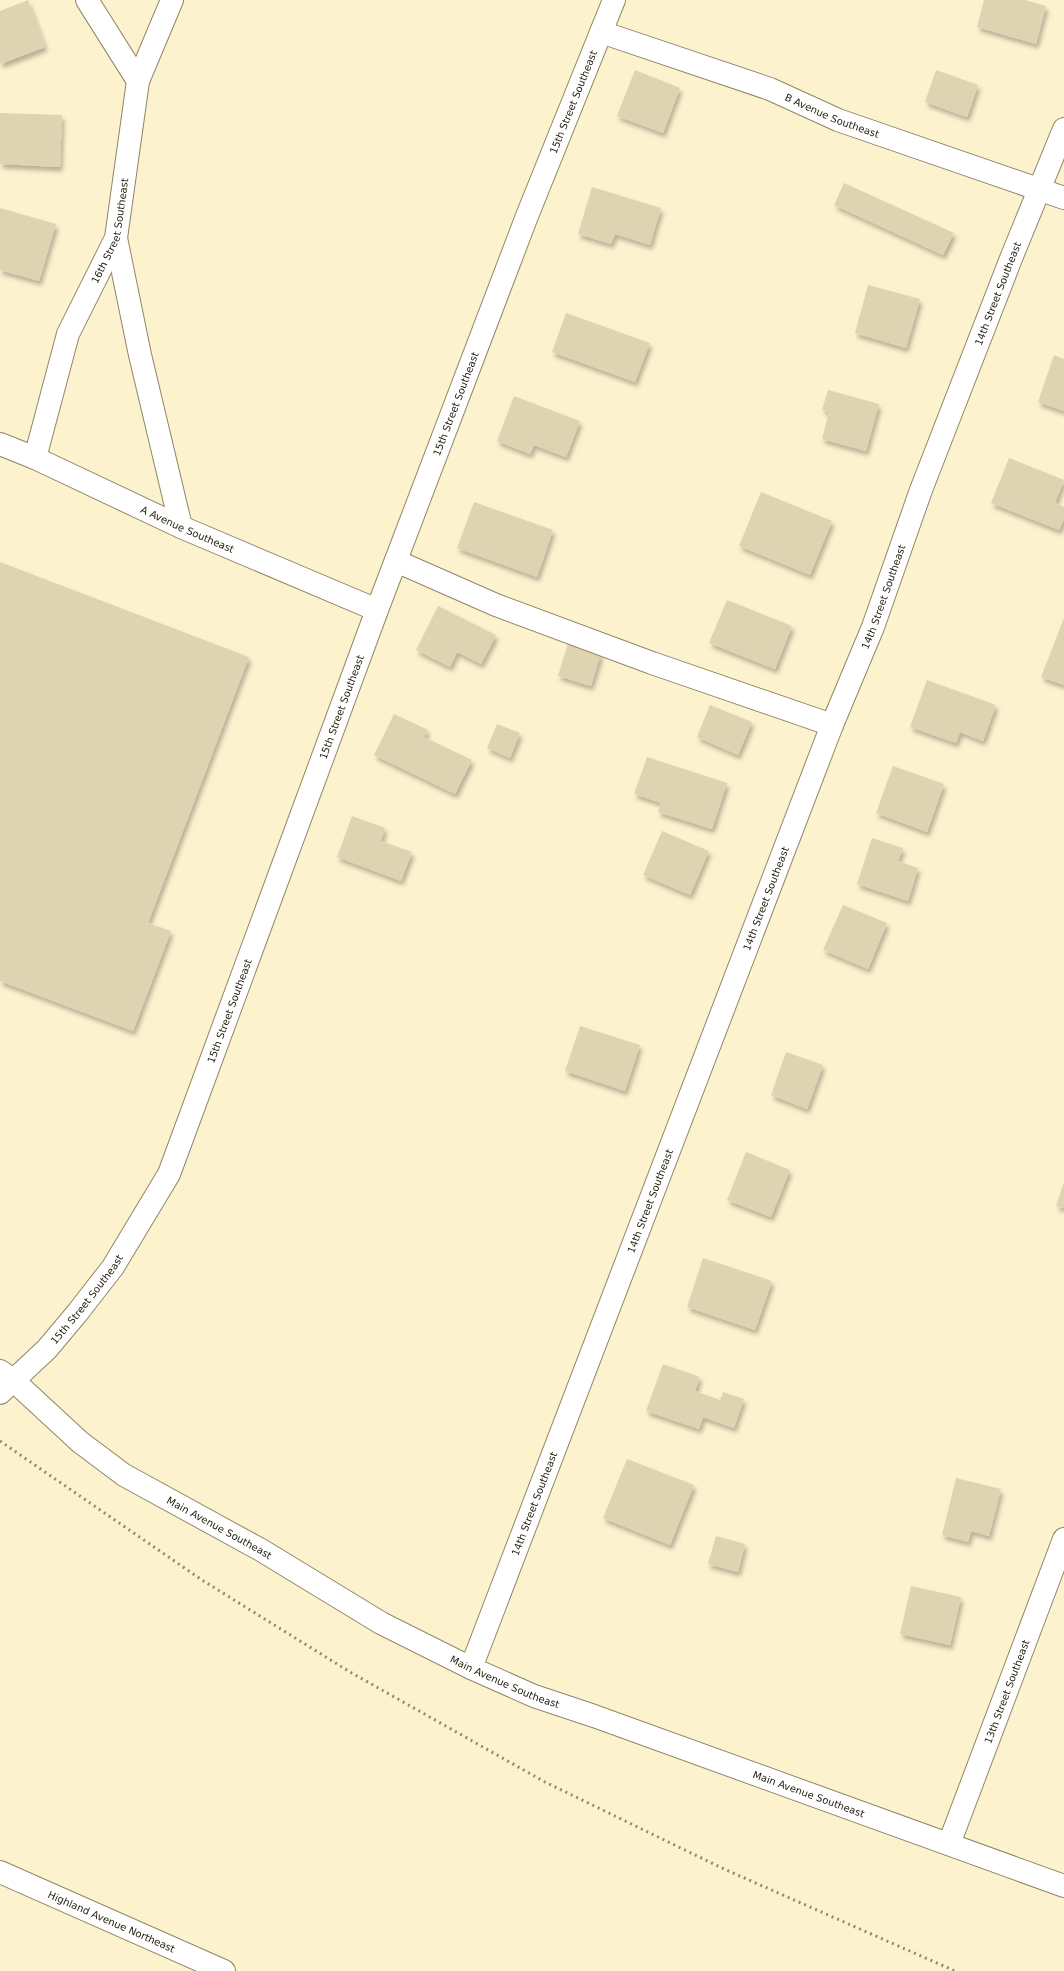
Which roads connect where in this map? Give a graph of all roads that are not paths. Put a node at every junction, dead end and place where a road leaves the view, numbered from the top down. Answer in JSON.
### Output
{"nodes":[{"id":1,"x":87,"y":0,"type":"edge"},
{"id":2,"x":172,"y":0,"type":"edge"},
{"id":3,"x":614,"y":0,"type":"edge"},
{"id":4,"x":601,"y":32,"type":"junction"},
{"id":5,"x":138,"y":81,"type":"junction"},
{"id":6,"x":1064,"y":129,"type":"edge"},
{"id":7,"x":1041,"y":189,"type":"junction"},
{"id":8,"x":1064,"y":198,"type":"edge"},
{"id":9,"x":116,"y":238,"type":"junction"},
{"id":10,"x":0,"y":444,"type":"edge"},
{"id":11,"x":35,"y":458,"type":"junction"},
{"id":12,"x":181,"y":527,"type":"junction"},
{"id":13,"x":396,"y":561,"type":"junction"},
{"id":14,"x":377,"y":610,"type":"junction"},
{"id":15,"x":832,"y":725,"type":"junction"},
{"id":16,"x":5,"y":1382,"type":"edge"},
{"id":17,"x":1064,"y":1539,"type":"edge"},
{"id":18,"x":471,"y":1668,"type":"junction"},
{"id":19,"x":949,"y":1844,"type":"junction"},
{"id":20,"x":0,"y":1872,"type":"edge"},
{"id":21,"x":1064,"y":1886,"type":"edge"},
{"id":22,"x":224,"y":1971,"type":"edge"}],
"edges":[{"from":1,"to":5,"type":"street"},
{"from":2,"to":5,"type":"street","name":"16th Street Southeast"},
{"from":3,"to":4,"type":"street","name":"15th Street Southeast"},
{"from":4,"to":7,"type":"street","name":"B Avenue Southeast"},
{"from":4,"to":13,"type":"street","name":"15th Street Southeast"},
{"from":5,"to":9,"type":"street","name":"16th Street Southeast"},
{"from":6,"to":7,"type":"street","name":"14th Street Southeast"},
{"from":7,"to":8,"type":"street","name":"B Avenue Southeast"},
{"from":7,"to":15,"type":"street","name":"14th Street Southeast"},
{"from":9,"to":11,"type":"street","name":"16th Street Southeast"},
{"from":9,"to":12,"type":"street"},
{"from":10,"to":11,"type":"street","name":"A Avenue Southeast"},
{"from":11,"to":12,"type":"street","name":"A Avenue Southeast"},
{"from":12,"to":14,"type":"street","name":"A Avenue Southeast"},
{"from":13,"to":14,"type":"street","name":"15th Street Southeast"},
{"from":13,"to":15,"type":"street"},
{"from":14,"to":16,"type":"street","name":"15th Street Southeast"},
{"from":15,"to":18,"type":"street","name":"14th Street Southeast"},
{"from":16,"to":18,"type":"street","name":"Main Avenue Southeast"},
{"from":17,"to":19,"type":"street","name":"13th Street Southeast"},
{"from":18,"to":19,"type":"street","name":"Main Avenue Southeast"},
{"from":19,"to":21,"type":"street","name":"Main Avenue Southeast"},
{"from":20,"to":22,"type":"street","name":"Highland Avenue Northeast"}]}
